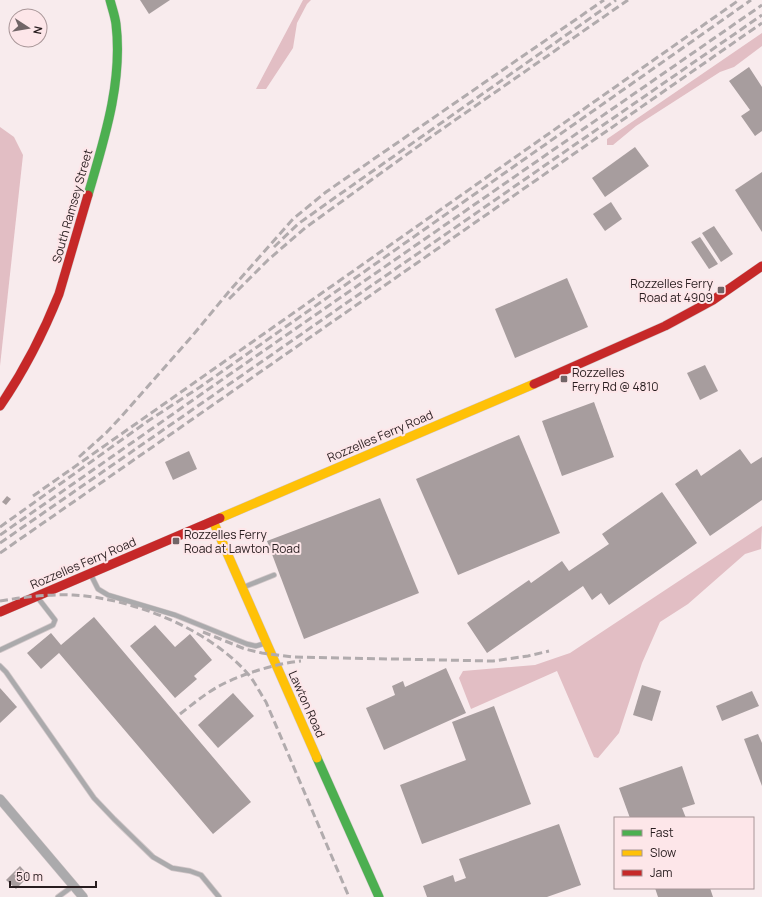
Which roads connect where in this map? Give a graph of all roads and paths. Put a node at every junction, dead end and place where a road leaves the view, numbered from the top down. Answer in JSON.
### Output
{"nodes":[{"id":1,"x":110,"y":0,"type":"edge"},
{"id":2,"x":762,"y":266,"type":"edge"},
{"id":3,"x":0,"y":406,"type":"edge"},
{"id":4,"x":213,"y":521,"type":"junction"},
{"id":5,"x":90,"y":573,"type":"junction"},
{"id":6,"x":274,"y":574,"type":"dead end"},
{"id":7,"x":243,"y":587,"type":"junction"},
{"id":8,"x":36,"y":596,"type":"junction"},
{"id":9,"x":0,"y":612,"type":"edge"},
{"id":10,"x":268,"y":643,"type":"junction"},
{"id":11,"x":0,"y":650,"type":"edge"},
{"id":12,"x":0,"y":666,"type":"edge"},
{"id":13,"x":0,"y":799,"type":"edge"},
{"id":14,"x":73,"y":886,"type":"junction"},
{"id":15,"x":58,"y":897,"type":"edge"},
{"id":16,"x":83,"y":897,"type":"edge"},
{"id":17,"x":219,"y":897,"type":"edge"},
{"id":18,"x":379,"y":897,"type":"edge"}],
"edges":[{"from":1,"to":3,"type":"street","name":"South Ramsey Street"},
{"from":2,"to":4,"type":"street","name":"Rozzelles Ferry Road"},
{"from":4,"to":5,"type":"street","name":"Rozzelles Ferry Road"},
{"from":4,"to":7,"type":"street","name":"Lawton Road"},
{"from":5,"to":8,"type":"street","name":"Rozzelles Ferry Road"},
{"from":5,"to":10,"type":"lane"},
{"from":6,"to":7,"type":"lane"},
{"from":7,"to":10,"type":"street","name":"Lawton Road"},
{"from":8,"to":9,"type":"street","name":"Rozzelles Ferry Road"},
{"from":8,"to":11,"type":"lane"},
{"from":10,"to":18,"type":"street","name":"Lawton Road"},
{"from":12,"to":17,"type":"lane"},
{"from":13,"to":14,"type":"street"},
{"from":14,"to":15,"type":"lane"},
{"from":14,"to":16,"type":"street"}]}
